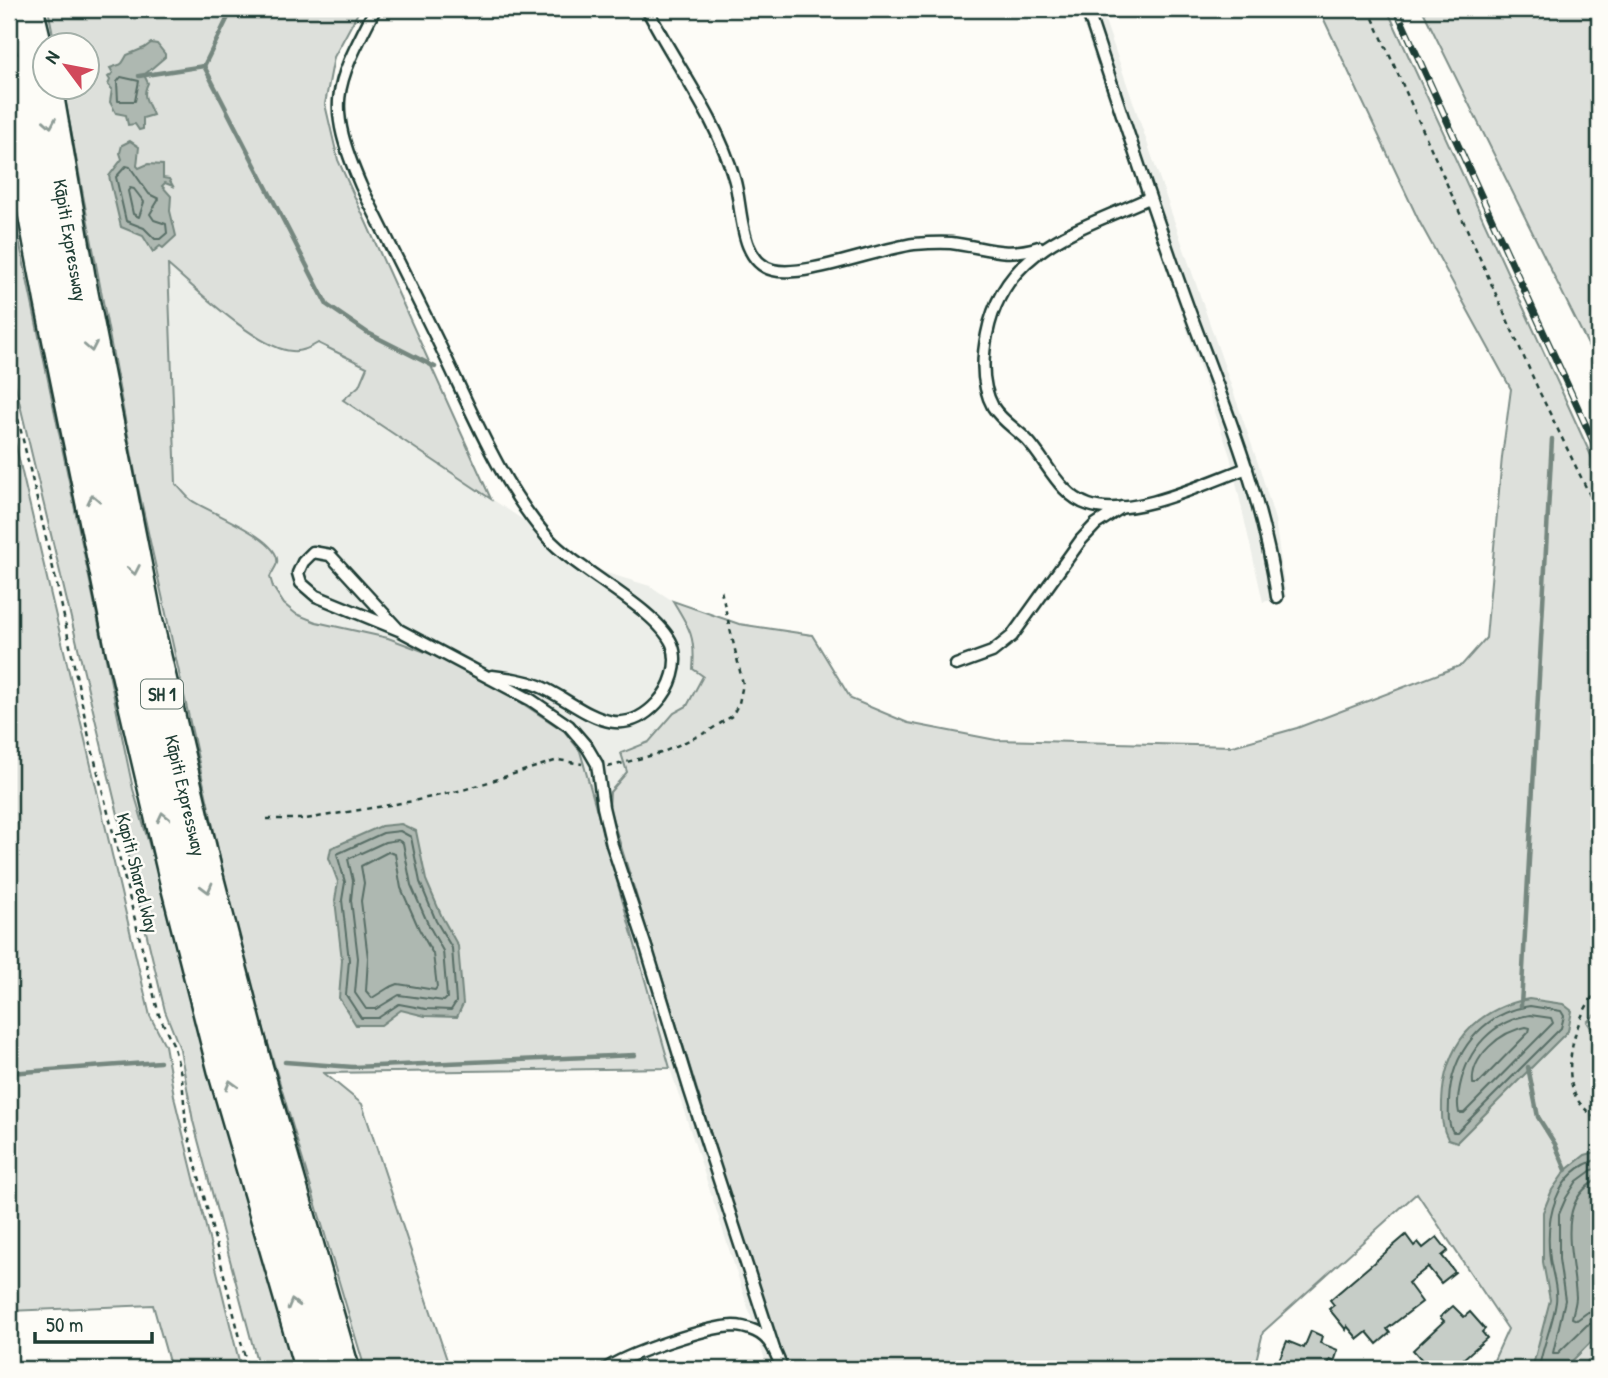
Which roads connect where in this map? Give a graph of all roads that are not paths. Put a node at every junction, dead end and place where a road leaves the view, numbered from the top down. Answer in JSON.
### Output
{"nodes":[{"id":1,"x":26,"y":9,"type":"edge"},
{"id":2,"x":375,"y":9,"type":"edge"},
{"id":3,"x":647,"y":9,"type":"edge"},
{"id":4,"x":1087,"y":9,"type":"edge"},
{"id":5,"x":9,"y":70,"type":"edge"},
{"id":6,"x":1149,"y":198,"type":"junction"},
{"id":7,"x":1050,"y":244,"type":"junction"},
{"id":8,"x":1247,"y":468,"type":"junction"},
{"id":9,"x":1123,"y":507,"type":"junction"},
{"id":10,"x":1277,"y":597,"type":"dead end"},
{"id":11,"x":399,"y":630,"type":"junction"},
{"id":12,"x":956,"y":665,"type":"dead end"},
{"id":13,"x":482,"y":673,"type":"junction"},
{"id":14,"x":774,"y":1349,"type":"junction"},
{"id":15,"x":313,"y":1369,"type":"edge"},
{"id":16,"x":341,"y":1369,"type":"edge"},
{"id":17,"x":606,"y":1369,"type":"edge"},
{"id":18,"x":782,"y":1369,"type":"edge"}],
"edges":[{"from":1,"to":16,"type":"highway","name":"Kāpiti Expressway","number":"SH 1","one_way":true},
{"from":2,"to":13,"type":"lane"},
{"from":3,"to":7,"type":"lane"},
{"from":4,"to":6,"type":"lane"},
{"from":15,"to":5,"type":"highway","name":"Kāpiti Expressway","number":"SH 1","one_way":true},
{"from":6,"to":7,"type":"lane"},
{"from":6,"to":8,"type":"lane"},
{"from":7,"to":9,"type":"lane"},
{"from":8,"to":9,"type":"lane"},
{"from":8,"to":10,"type":"lane"},
{"from":9,"to":12,"type":"lane"},
{"from":11,"to":11,"type":"lane"},
{"from":11,"to":13,"type":"lane"},
{"from":13,"to":14,"type":"lane"},
{"from":14,"to":17,"type":"lane"},
{"from":14,"to":18,"type":"lane"}]}
